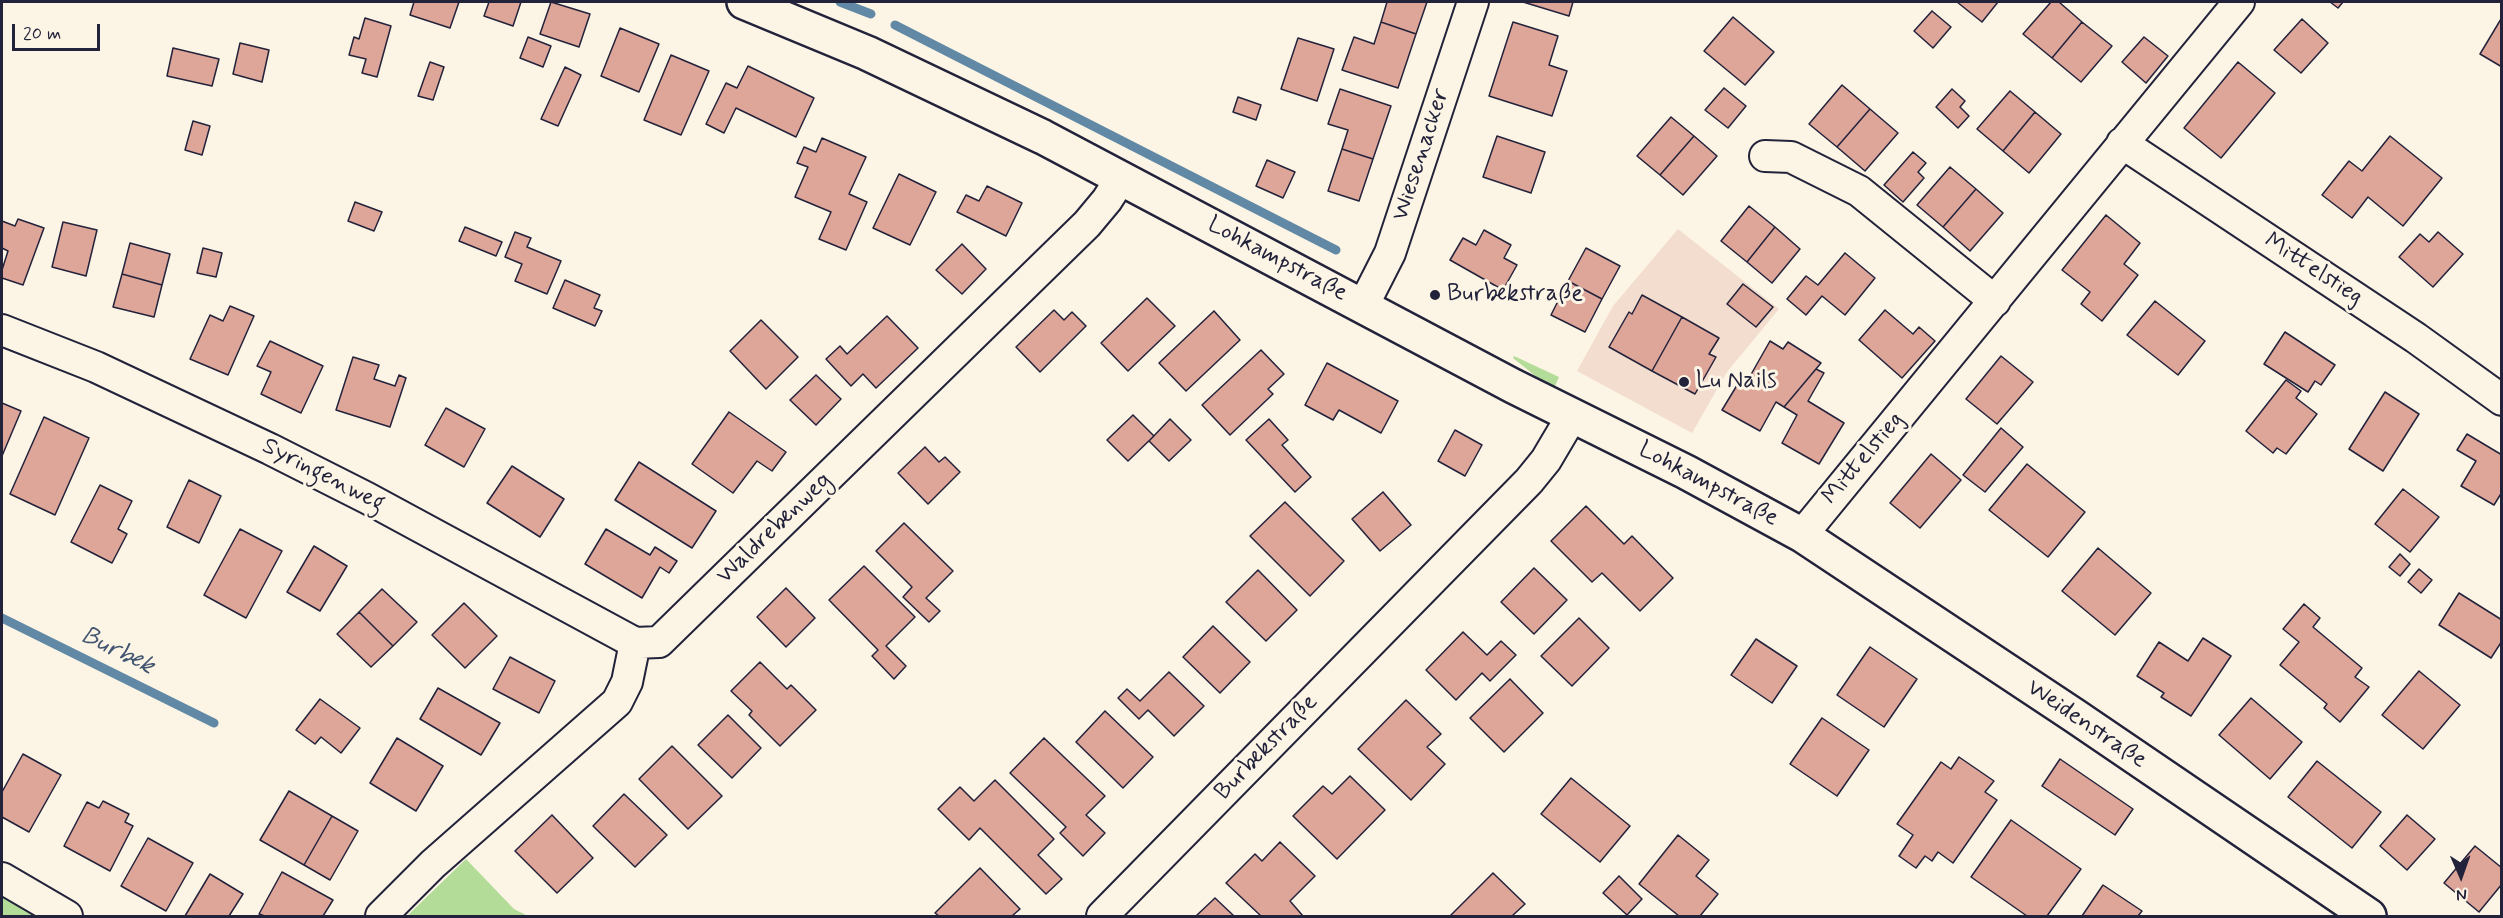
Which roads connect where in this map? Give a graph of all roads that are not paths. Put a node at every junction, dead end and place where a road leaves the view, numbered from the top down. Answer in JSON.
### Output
{"nodes":[{"id":1,"x":744,"y":2,"type":"edge"},
{"id":2,"x":1473,"y":2,"type":"edge"},
{"id":3,"x":2239,"y":2,"type":"edge"},
{"id":4,"x":2126,"y":137,"type":"junction"},
{"id":5,"x":1765,"y":156,"type":"dead end"},
{"id":6,"x":1121,"y":178,"type":"junction"},
{"id":7,"x":1995,"y":301,"type":"junction"},
{"id":8,"x":1363,"y":306,"type":"junction"},
{"id":9,"x":2,"y":330,"type":"edge"},
{"id":10,"x":2502,"y":400,"type":"edge"},
{"id":11,"x":1572,"y":416,"type":"junction"},
{"id":12,"x":1802,"y":535,"type":"junction"},
{"id":13,"x":635,"y":643,"type":"junction"},
{"id":14,"x":2,"y":878,"type":"edge"},
{"id":15,"x":67,"y":916,"type":"edge"},
{"id":16,"x":381,"y":916,"type":"edge"},
{"id":17,"x":1102,"y":916,"type":"edge"},
{"id":18,"x":2369,"y":916,"type":"edge"}],
"edges":[{"from":1,"to":6,"type":"street","name":"Lohkampstraße"},
{"from":2,"to":8,"type":"street","name":"Wiesenacker"},
{"from":3,"to":4,"type":"street"},
{"from":4,"to":7,"type":"street","name":"Mittelstieg"},
{"from":4,"to":10,"type":"street","name":"Mittelstieg"},
{"from":5,"to":7,"type":"street"},
{"from":6,"to":8,"type":"street","name":"Lohkampstraße"},
{"from":6,"to":13,"type":"street","name":"Waldrebenweg"},
{"from":7,"to":12,"type":"street","name":"Mittelstieg"},
{"from":8,"to":11,"type":"street","name":"Lohkampstraße"},
{"from":9,"to":13,"type":"street","name":"Syringenweg"},
{"from":11,"to":12,"type":"street","name":"Lohkampstraße"},
{"from":11,"to":17,"type":"street","name":"Burbekstraße"},
{"from":12,"to":18,"type":"street","name":"Weidenstraße"},
{"from":13,"to":16,"type":"street"},
{"from":14,"to":15,"type":"street"}]}
